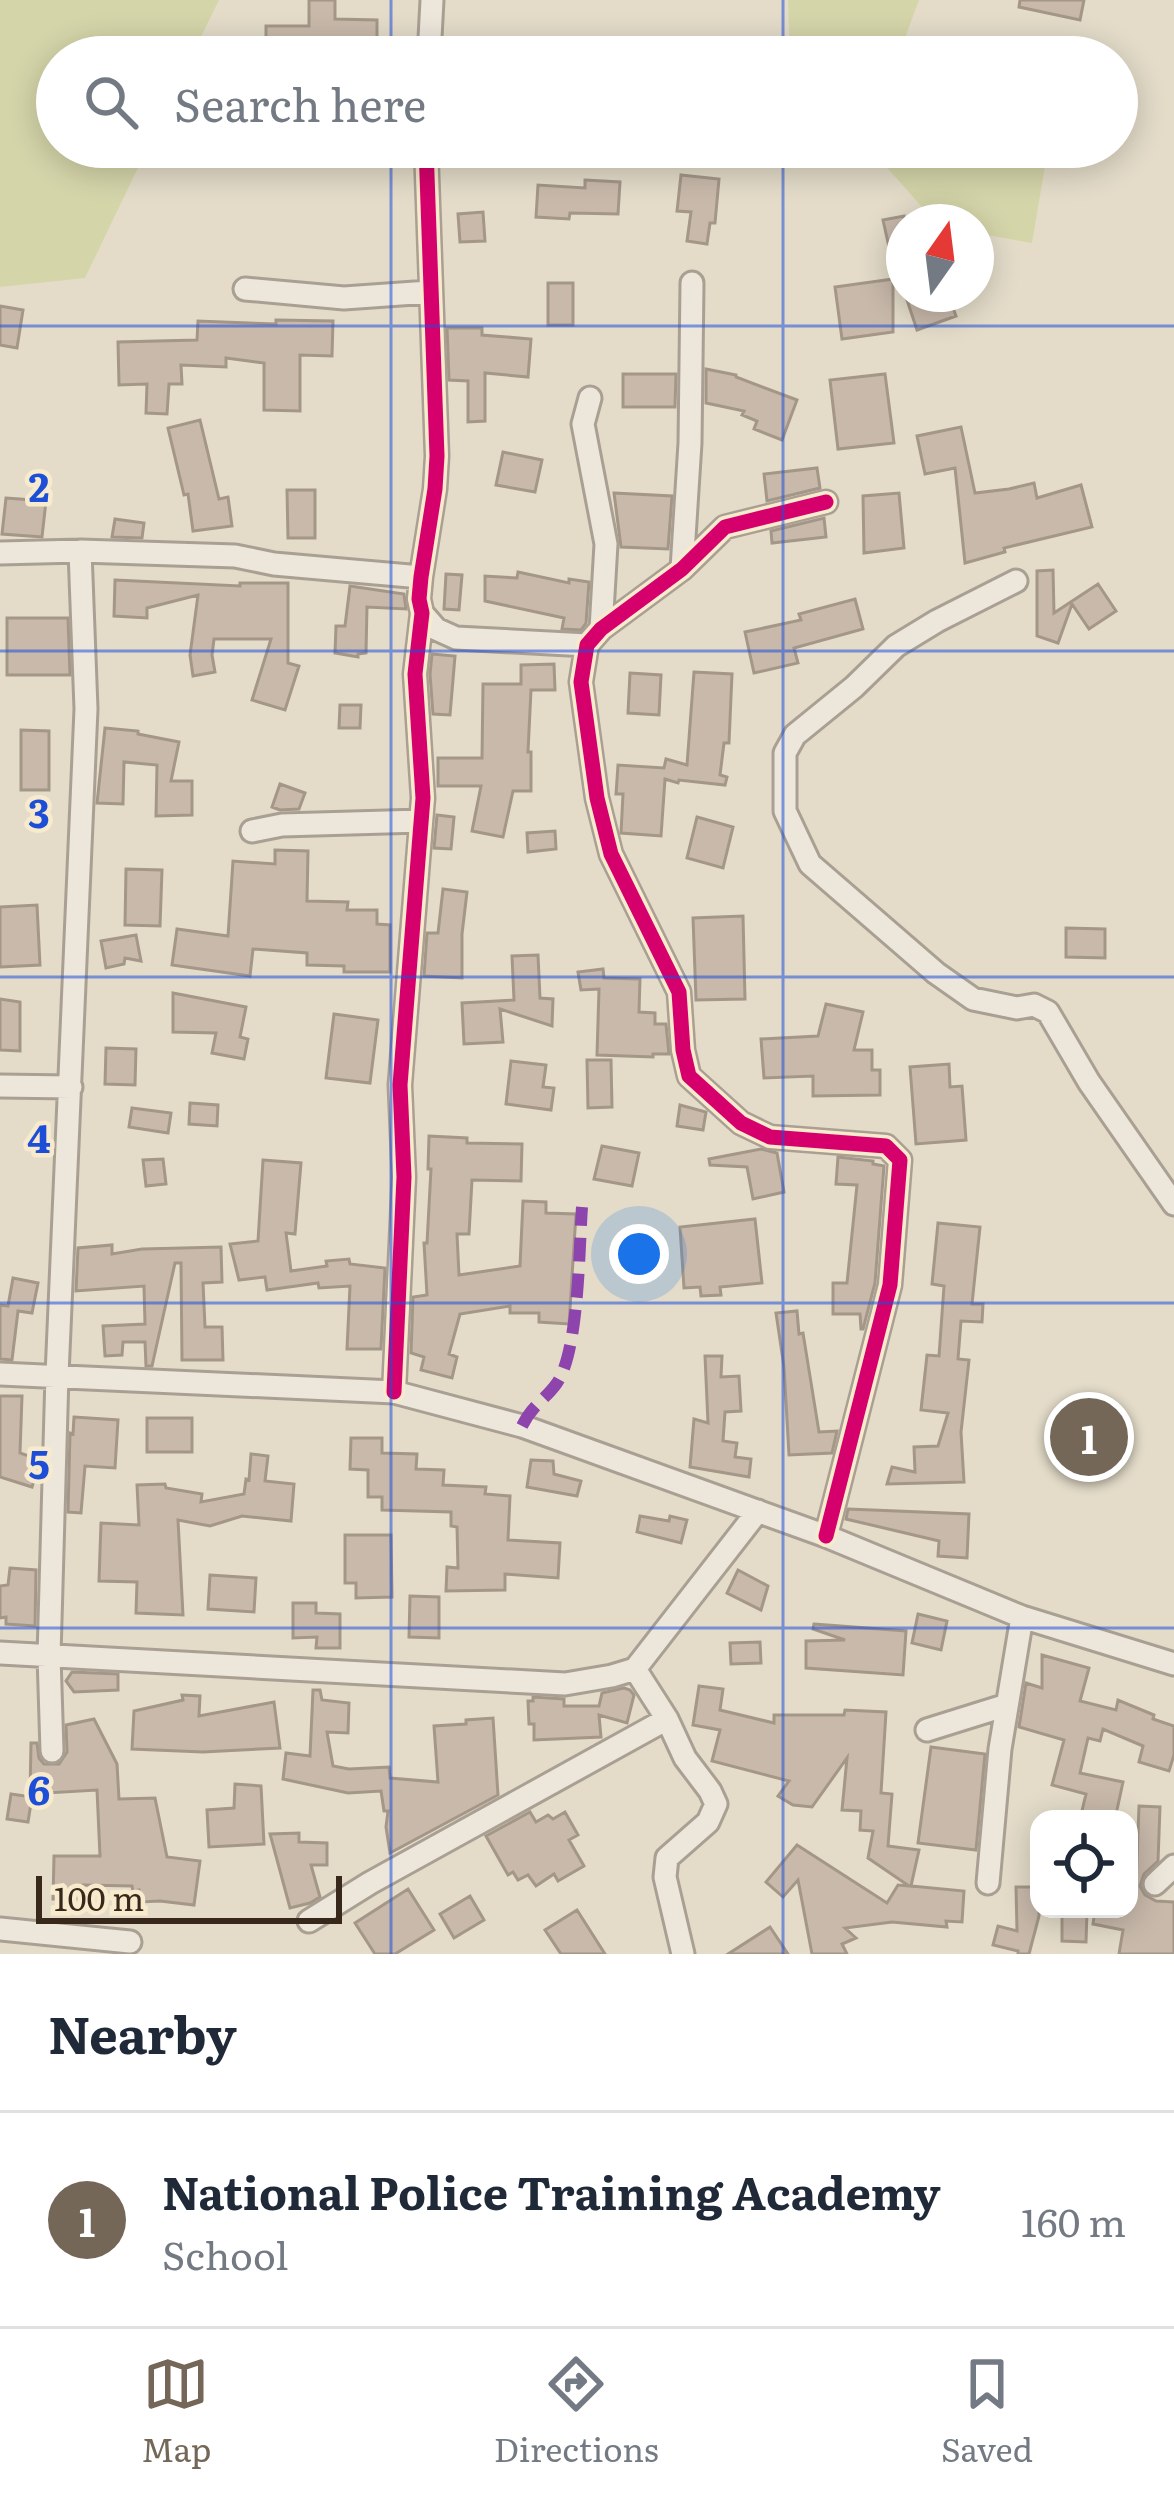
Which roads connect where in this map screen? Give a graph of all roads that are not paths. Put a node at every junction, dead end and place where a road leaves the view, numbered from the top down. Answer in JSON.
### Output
{"nodes":[{"id":1,"x":432,"y":0,"type":"edge"},
{"id":2,"x":430,"y":36,"type":"edge"},
{"id":3,"x":426,"y":168,"type":"edge"},
{"id":4,"x":692,"y":284,"type":"dead end"},
{"id":5,"x":245,"y":289,"type":"dead end"},
{"id":6,"x":429,"y":292,"type":"junction"},
{"id":7,"x":590,"y":398,"type":"dead end"},
{"id":8,"x":826,"y":502,"type":"dead end"},
{"id":9,"x":80,"y":551,"type":"junction"},
{"id":10,"x":0,"y":553,"type":"edge"},
{"id":11,"x":682,"y":569,"type":"junction"},
{"id":12,"x":421,"y":577,"type":"junction"},
{"id":13,"x":1016,"y":581,"type":"dead end"},
{"id":14,"x":422,"y":613,"type":"junction"},
{"id":15,"x":594,"y":637,"type":"junction"},
{"id":16,"x":421,"y":821,"type":"junction"},
{"id":17,"x":252,"y":831,"type":"dead end"},
{"id":18,"x":0,"y":1086,"type":"edge"},
{"id":19,"x":71,"y":1087,"type":"junction"},
{"id":20,"x":1174,"y":1204,"type":"edge"},
{"id":21,"x":0,"y":1374,"type":"edge"},
{"id":22,"x":57,"y":1375,"type":"junction"},
{"id":23,"x":394,"y":1392,"type":"junction"},
{"id":24,"x":758,"y":1511,"type":"junction"},
{"id":25,"x":826,"y":1536,"type":"junction"},
{"id":26,"x":1022,"y":1617,"type":"junction"},
{"id":27,"x":0,"y":1653,"type":"edge"},
{"id":28,"x":49,"y":1656,"type":"junction"},
{"id":29,"x":1174,"y":1664,"type":"edge"},
{"id":30,"x":635,"y":1669,"type":"junction"},
{"id":31,"x":1007,"y":1705,"type":"junction"},
{"id":32,"x":667,"y":1719,"type":"junction"},
{"id":33,"x":927,"y":1730,"type":"dead end"},
{"id":34,"x":52,"y":1751,"type":"dead end"},
{"id":35,"x":1174,"y":1867,"type":"edge"},
{"id":36,"x":988,"y":1883,"type":"dead end"},
{"id":37,"x":1155,"y":1885,"type":"dead end"},
{"id":38,"x":309,"y":1922,"type":"dead end"},
{"id":39,"x":0,"y":1929,"type":"edge"},
{"id":40,"x":130,"y":1942,"type":"dead end"},
{"id":41,"x":682,"y":1954,"type":"edge"}],
"edges":[{"from":1,"to":2,"type":"street"},
{"from":3,"to":6,"type":"street"},
{"from":4,"to":11,"type":"street"},
{"from":5,"to":6,"type":"street"},
{"from":6,"to":12,"type":"street"},
{"from":7,"to":15,"type":"street"},
{"from":8,"to":11,"type":"street"},
{"from":9,"to":10,"type":"street"},
{"from":9,"to":12,"type":"street"},
{"from":9,"to":19,"type":"street"},
{"from":11,"to":15,"type":"street"},
{"from":12,"to":14,"type":"street"},
{"from":13,"to":20,"type":"street"},
{"from":14,"to":15,"type":"street"},
{"from":14,"to":16,"type":"street"},
{"from":15,"to":25,"type":"street"},
{"from":16,"to":17,"type":"street"},
{"from":16,"to":23,"type":"street"},
{"from":18,"to":19,"type":"street"},
{"from":19,"to":22,"type":"street"},
{"from":21,"to":22,"type":"street"},
{"from":22,"to":23,"type":"street"},
{"from":22,"to":28,"type":"street"},
{"from":23,"to":24,"type":"street"},
{"from":24,"to":25,"type":"street"},
{"from":24,"to":30,"type":"street"},
{"from":25,"to":26,"type":"street"},
{"from":26,"to":29,"type":"street"},
{"from":26,"to":31,"type":"street"},
{"from":27,"to":28,"type":"street"},
{"from":28,"to":30,"type":"street"},
{"from":28,"to":34,"type":"street"},
{"from":30,"to":32,"type":"street"},
{"from":31,"to":33,"type":"street"},
{"from":31,"to":36,"type":"street"},
{"from":32,"to":38,"type":"street"},
{"from":32,"to":41,"type":"street"},
{"from":35,"to":37,"type":"street"},
{"from":39,"to":40,"type":"street"}]}
